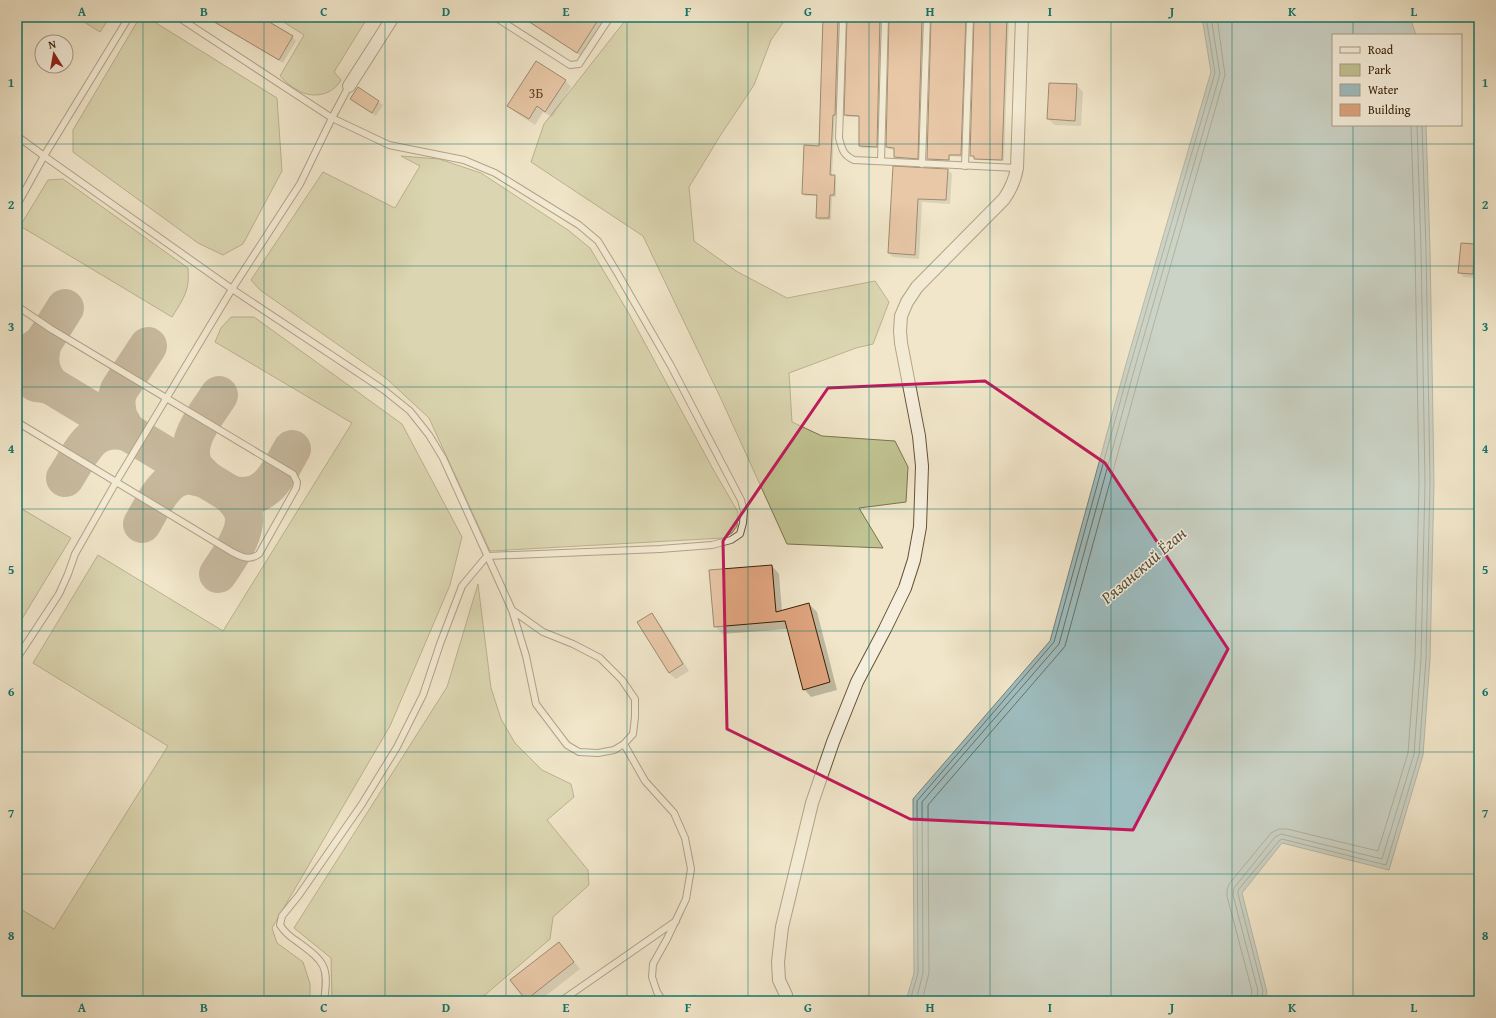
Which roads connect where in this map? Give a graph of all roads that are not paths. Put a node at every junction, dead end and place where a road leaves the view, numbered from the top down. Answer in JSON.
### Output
{"nodes":[{"id":1,"x":129,"y":17,"type":"edge"},
{"id":2,"x":178,"y":17,"type":"edge"},
{"id":3,"x":393,"y":17,"type":"edge"},
{"id":4,"x":495,"y":17,"type":"edge"},
{"id":5,"x":610,"y":17,"type":"edge"},
{"id":6,"x":843,"y":17,"type":"edge"},
{"id":7,"x":885,"y":17,"type":"edge"},
{"id":8,"x":927,"y":17,"type":"edge"},
{"id":9,"x":970,"y":17,"type":"edge"},
{"id":10,"x":1022,"y":17,"type":"edge"},
{"id":11,"x":349,"y":86,"type":"joint"},
{"id":12,"x":332,"y":118,"type":"junction"},
{"id":13,"x":17,"y":136,"type":"edge"},
{"id":14,"x":44,"y":156,"type":"junction"},
{"id":15,"x":881,"y":161,"type":"junction"},
{"id":16,"x":922,"y":164,"type":"junction"},
{"id":17,"x":965,"y":166,"type":"junction"},
{"id":18,"x":1018,"y":168,"type":"junction"},
{"id":19,"x":17,"y":205,"type":"edge"},
{"id":20,"x":232,"y":288,"type":"junction"},
{"id":21,"x":17,"y":306,"type":"edge"},
{"id":22,"x":167,"y":397,"type":"junction"},
{"id":23,"x":17,"y":422,"type":"edge"},
{"id":24,"x":116,"y":482,"type":"junction"},
{"id":25,"x":487,"y":556,"type":"junction"},
{"id":26,"x":512,"y":610,"type":"junction"},
{"id":27,"x":17,"y":658,"type":"edge"},
{"id":28,"x":624,"y":744,"type":"junction"},
{"id":29,"x":676,"y":920,"type":"junction"},
{"id":30,"x":786,"y":995,"type":"dead end"},
{"id":31,"x":324,"y":1001,"type":"edge"},
{"id":32,"x":561,"y":1001,"type":"edge"},
{"id":33,"x":662,"y":1001,"type":"edge"}],
"edges":[{"from":1,"to":14,"type":"lane"},
{"from":2,"to":12,"type":"lane"},
{"from":3,"to":11,"type":"street"},
{"from":4,"to":5,"type":"lane"},
{"from":6,"to":15,"type":"lane"},
{"from":7,"to":15,"type":"lane"},
{"from":8,"to":16,"type":"lane"},
{"from":9,"to":17,"type":"lane"},
{"from":10,"to":18,"type":"street"},
{"from":11,"to":12,"type":"lane"},
{"from":12,"to":20,"type":"lane"},
{"from":12,"to":25,"type":"lane"},
{"from":13,"to":14,"type":"lane"},
{"from":14,"to":19,"type":"lane"},
{"from":14,"to":20,"type":"lane"},
{"from":15,"to":16,"type":"lane"},
{"from":16,"to":17,"type":"lane"},
{"from":17,"to":18,"type":"lane"},
{"from":18,"to":30,"type":"street"},
{"from":20,"to":22,"type":"lane"},
{"from":20,"to":25,"type":"lane"},
{"from":21,"to":22,"type":"lane"},
{"from":22,"to":24,"type":"lane"},
{"from":22,"to":24,"type":"lane"},
{"from":23,"to":24,"type":"lane"},
{"from":24,"to":27,"type":"lane"},
{"from":25,"to":26,"type":"lane"},
{"from":25,"to":31,"type":"lane"},
{"from":26,"to":28,"type":"lane"},
{"from":26,"to":28,"type":"lane"},
{"from":28,"to":29,"type":"lane"},
{"from":29,"to":32,"type":"lane"},
{"from":29,"to":33,"type":"lane"}]}
